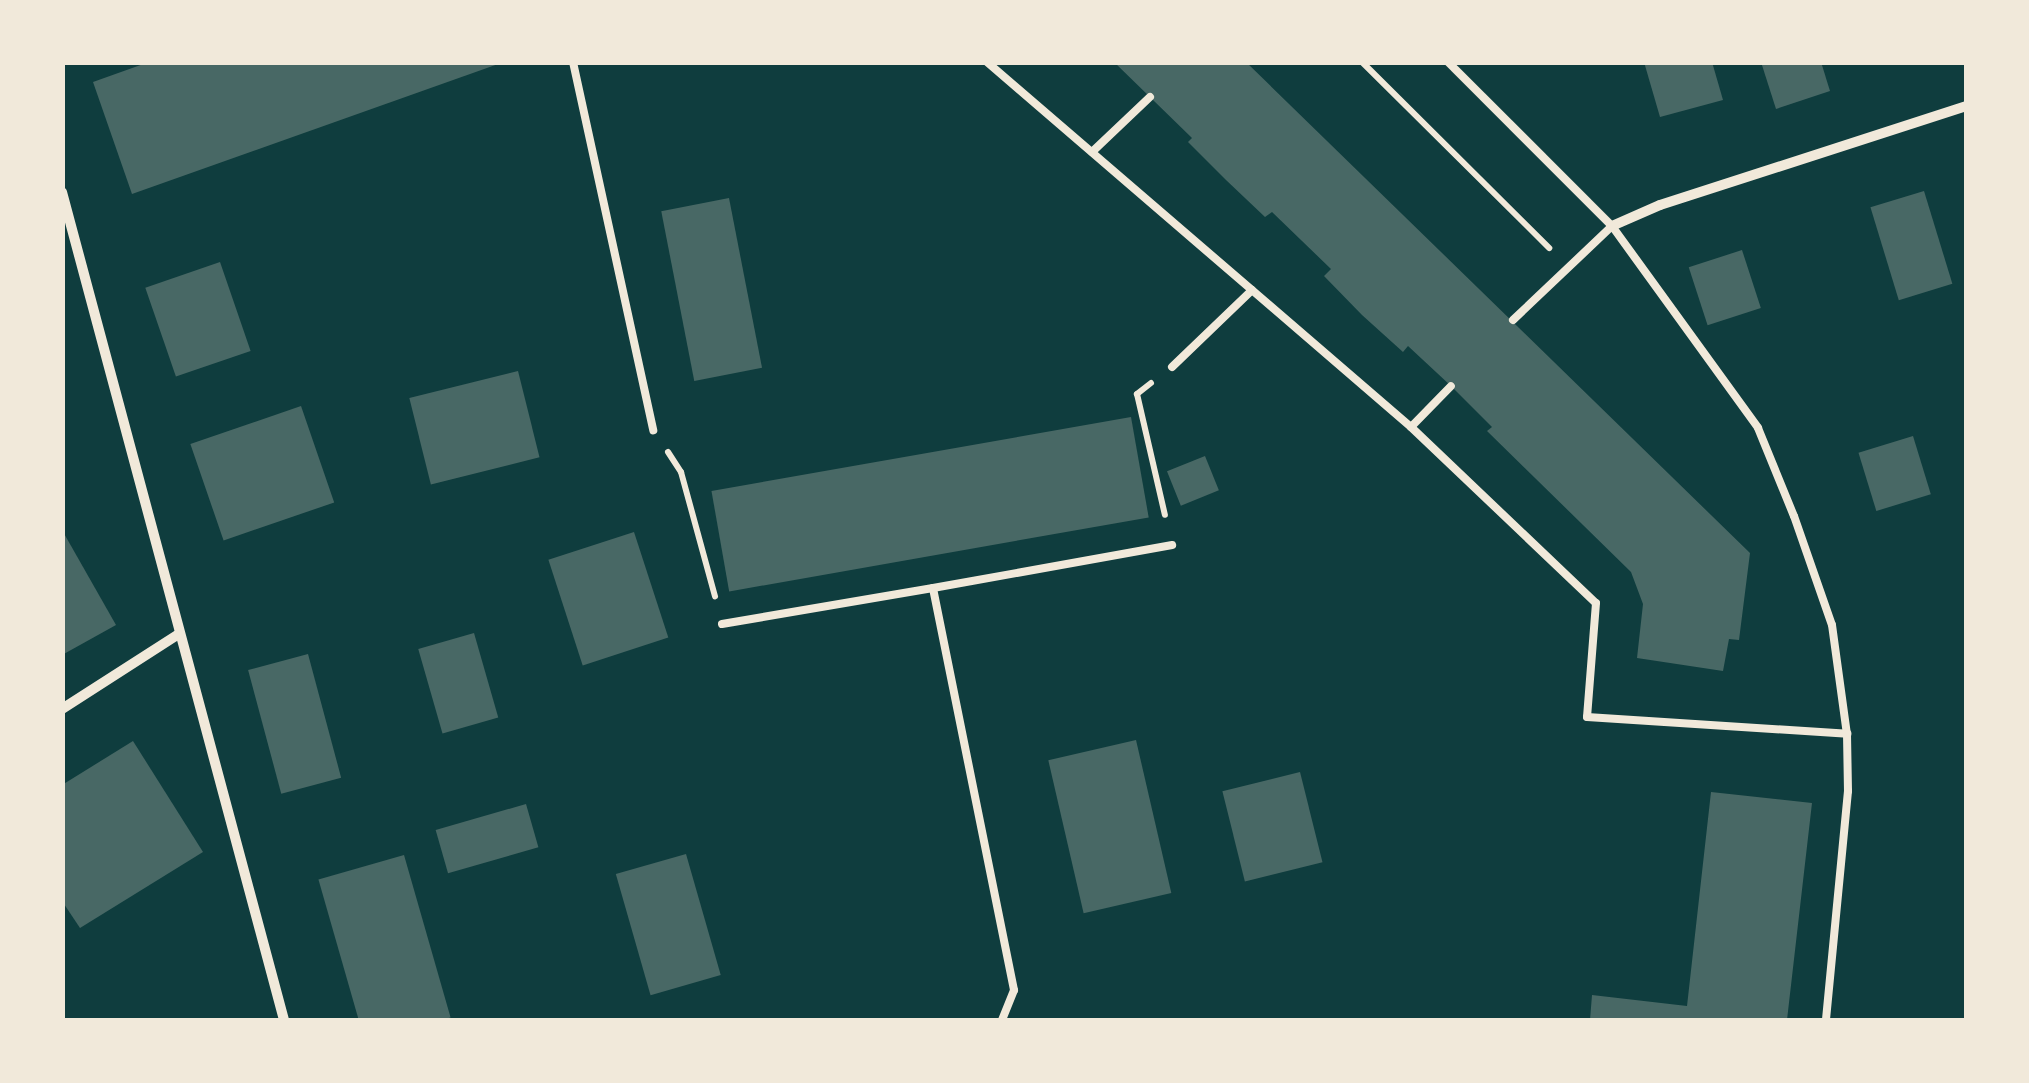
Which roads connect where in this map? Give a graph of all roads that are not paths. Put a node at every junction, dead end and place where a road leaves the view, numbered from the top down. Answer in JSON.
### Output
{"nodes":[{"id":1,"x":573,"y":62,"type":"edge"},
{"id":2,"x":987,"y":62,"type":"edge"},
{"id":3,"x":1448,"y":62,"type":"edge"},
{"id":4,"x":1150,"y":97,"type":"dead end"},
{"id":5,"x":1966,"y":106,"type":"edge"},
{"id":6,"x":1092,"y":152,"type":"junction"},
{"id":7,"x":62,"y":192,"type":"edge"},
{"id":8,"x":1612,"y":226,"type":"junction"},
{"id":9,"x":1252,"y":290,"type":"junction"},
{"id":10,"x":1513,"y":320,"type":"dead end"},
{"id":11,"x":1172,"y":366,"type":"road end"},
{"id":12,"x":1452,"y":386,"type":"dead end"},
{"id":13,"x":1411,"y":427,"type":"junction"},
{"id":14,"x":653,"y":430,"type":"dead end"},
{"id":15,"x":1172,"y":545,"type":"road end"},
{"id":16,"x":933,"y":588,"type":"junction"},
{"id":17,"x":722,"y":624,"type":"road end"},
{"id":18,"x":179,"y":634,"type":"junction"},
{"id":19,"x":62,"y":709,"type":"edge"},
{"id":20,"x":1848,"y":734,"type":"junction"},
{"id":21,"x":284,"y":1020,"type":"edge"},
{"id":22,"x":1002,"y":1020,"type":"edge"},
{"id":23,"x":1826,"y":1020,"type":"edge"}],
"edges":[{"from":1,"to":14,"type":"lane"},
{"from":2,"to":6,"type":"lane"},
{"from":3,"to":8,"type":"lane"},
{"from":4,"to":6,"type":"lane"},
{"from":5,"to":8,"type":"street"},
{"from":6,"to":9,"type":"lane"},
{"from":7,"to":18,"type":"street"},
{"from":8,"to":10,"type":"lane"},
{"from":8,"to":20,"type":"lane"},
{"from":9,"to":11,"type":"lane"},
{"from":9,"to":13,"type":"lane"},
{"from":12,"to":13,"type":"lane"},
{"from":13,"to":20,"type":"lane"},
{"from":15,"to":16,"type":"lane"},
{"from":16,"to":17,"type":"lane"},
{"from":16,"to":22,"type":"lane"},
{"from":18,"to":19,"type":"street"},
{"from":18,"to":21,"type":"street"},
{"from":20,"to":23,"type":"lane"}]}
